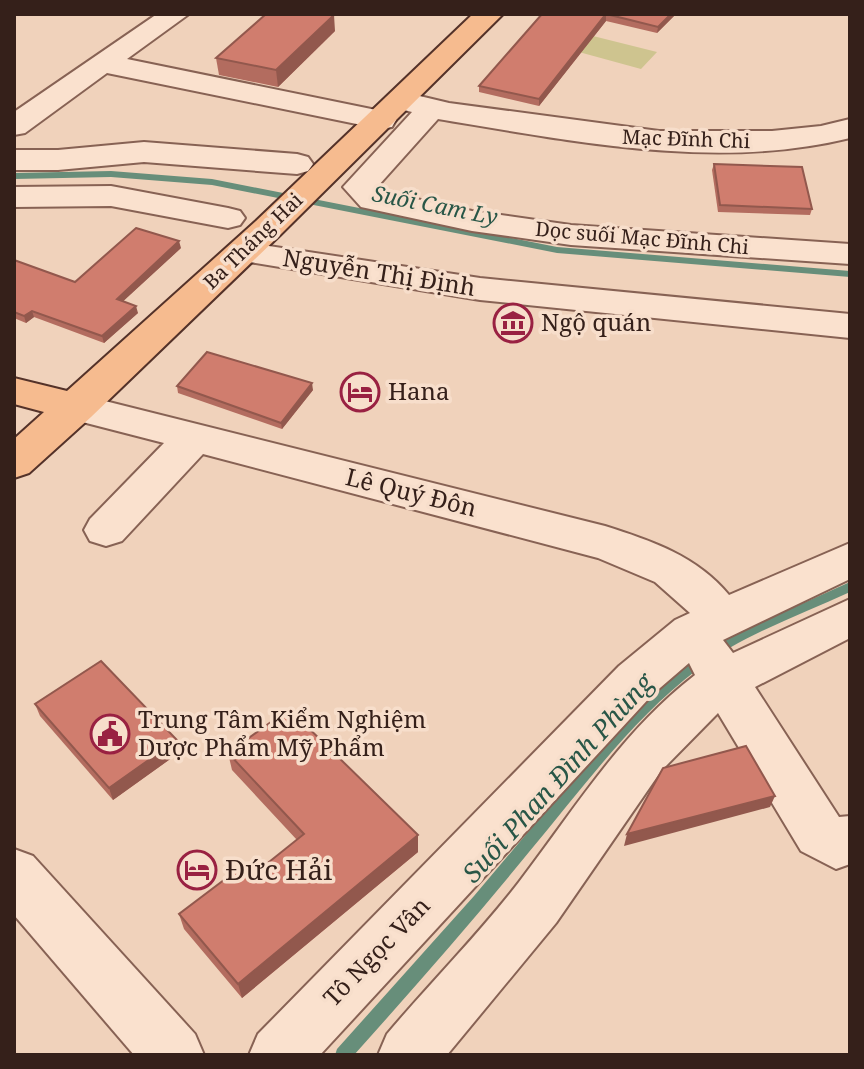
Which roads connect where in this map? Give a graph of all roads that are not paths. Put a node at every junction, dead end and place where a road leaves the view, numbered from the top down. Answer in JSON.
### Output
{"nodes":[{"id":1,"x":175,"y":14,"type":"edge"},
{"id":2,"x":489,"y":14,"type":"edge"},
{"id":3,"x":102,"y":63,"type":"junction"},
{"id":4,"x":434,"y":106,"type":"junction"},
{"id":5,"x":391,"y":110,"type":"junction"},
{"id":6,"x":14,"y":126,"type":"edge"},
{"id":7,"x":850,"y":128,"type":"edge"},
{"id":8,"x":14,"y":160,"type":"edge"},
{"id":9,"x":308,"y":170,"type":"junction"},
{"id":10,"x":14,"y":197,"type":"edge"},
{"id":11,"x":228,"y":218,"type":"dead end"},
{"id":12,"x":255,"y":240,"type":"junction"},
{"id":13,"x":850,"y":254,"type":"edge"},
{"id":14,"x":850,"y":326,"type":"edge"},
{"id":15,"x":15,"y":386,"type":"edge"},
{"id":16,"x":77,"y":407,"type":"junction"},
{"id":17,"x":195,"y":437,"type":"junction"},
{"id":18,"x":14,"y":463,"type":"edge"},
{"id":19,"x":106,"y":530,"type":"dead end"},
{"id":20,"x":850,"y":560,"type":"edge"},
{"id":21,"x":850,"y":617,"type":"edge"},
{"id":22,"x":709,"y":646,"type":"junction"},
{"id":23,"x":850,"y":840,"type":"edge"},
{"id":24,"x":14,"y":874,"type":"edge"},
{"id":25,"x":174,"y":1055,"type":"edge"},
{"id":26,"x":279,"y":1055,"type":"edge"},
{"id":27,"x":408,"y":1055,"type":"edge"}],
"edges":[{"from":1,"to":3,"type":"street"},
{"from":2,"to":5,"type":"main road","name":"Ba Tháng Hai"},
{"from":3,"to":5,"type":"street","name":"Mạc Đĩnh Chi"},
{"from":3,"to":6,"type":"street"},
{"from":4,"to":5,"type":"street","name":"Mạc Đĩnh Chi"},
{"from":4,"to":7,"type":"street","name":"Mạc Đĩnh Chi"},
{"from":4,"to":13,"type":"street","name":"Dọc suối Mạc Đĩnh Chi"},
{"from":5,"to":9,"type":"main road","name":"Ba Tháng Hai"},
{"from":8,"to":9,"type":"street"},
{"from":9,"to":12,"type":"main road","name":"Ba Tháng Hai"},
{"from":10,"to":11,"type":"street"},
{"from":12,"to":14,"type":"street","name":"Nguyễn Thị Định"},
{"from":12,"to":16,"type":"main road","name":"Ba Tháng Hai"},
{"from":15,"to":16,"type":"main road"},
{"from":16,"to":17,"type":"street","name":"Lê Quý Đôn"},
{"from":16,"to":18,"type":"main road","name":"Ba Tháng Hai"},
{"from":17,"to":19,"type":"street"},
{"from":17,"to":22,"type":"street","name":"Lê Quý Đôn"},
{"from":20,"to":22,"type":"street","name":"Tô Ngọc Vân"},
{"from":21,"to":22,"type":"street","name":"Tô Ngọc Vân"},
{"from":22,"to":23,"type":"street","name":"Lê Quý Đôn"},
{"from":22,"to":26,"type":"street","name":"Tô Ngọc Vân"},
{"from":22,"to":27,"type":"street","name":"Tô Ngọc Vân"},
{"from":24,"to":25,"type":"street"}]}
